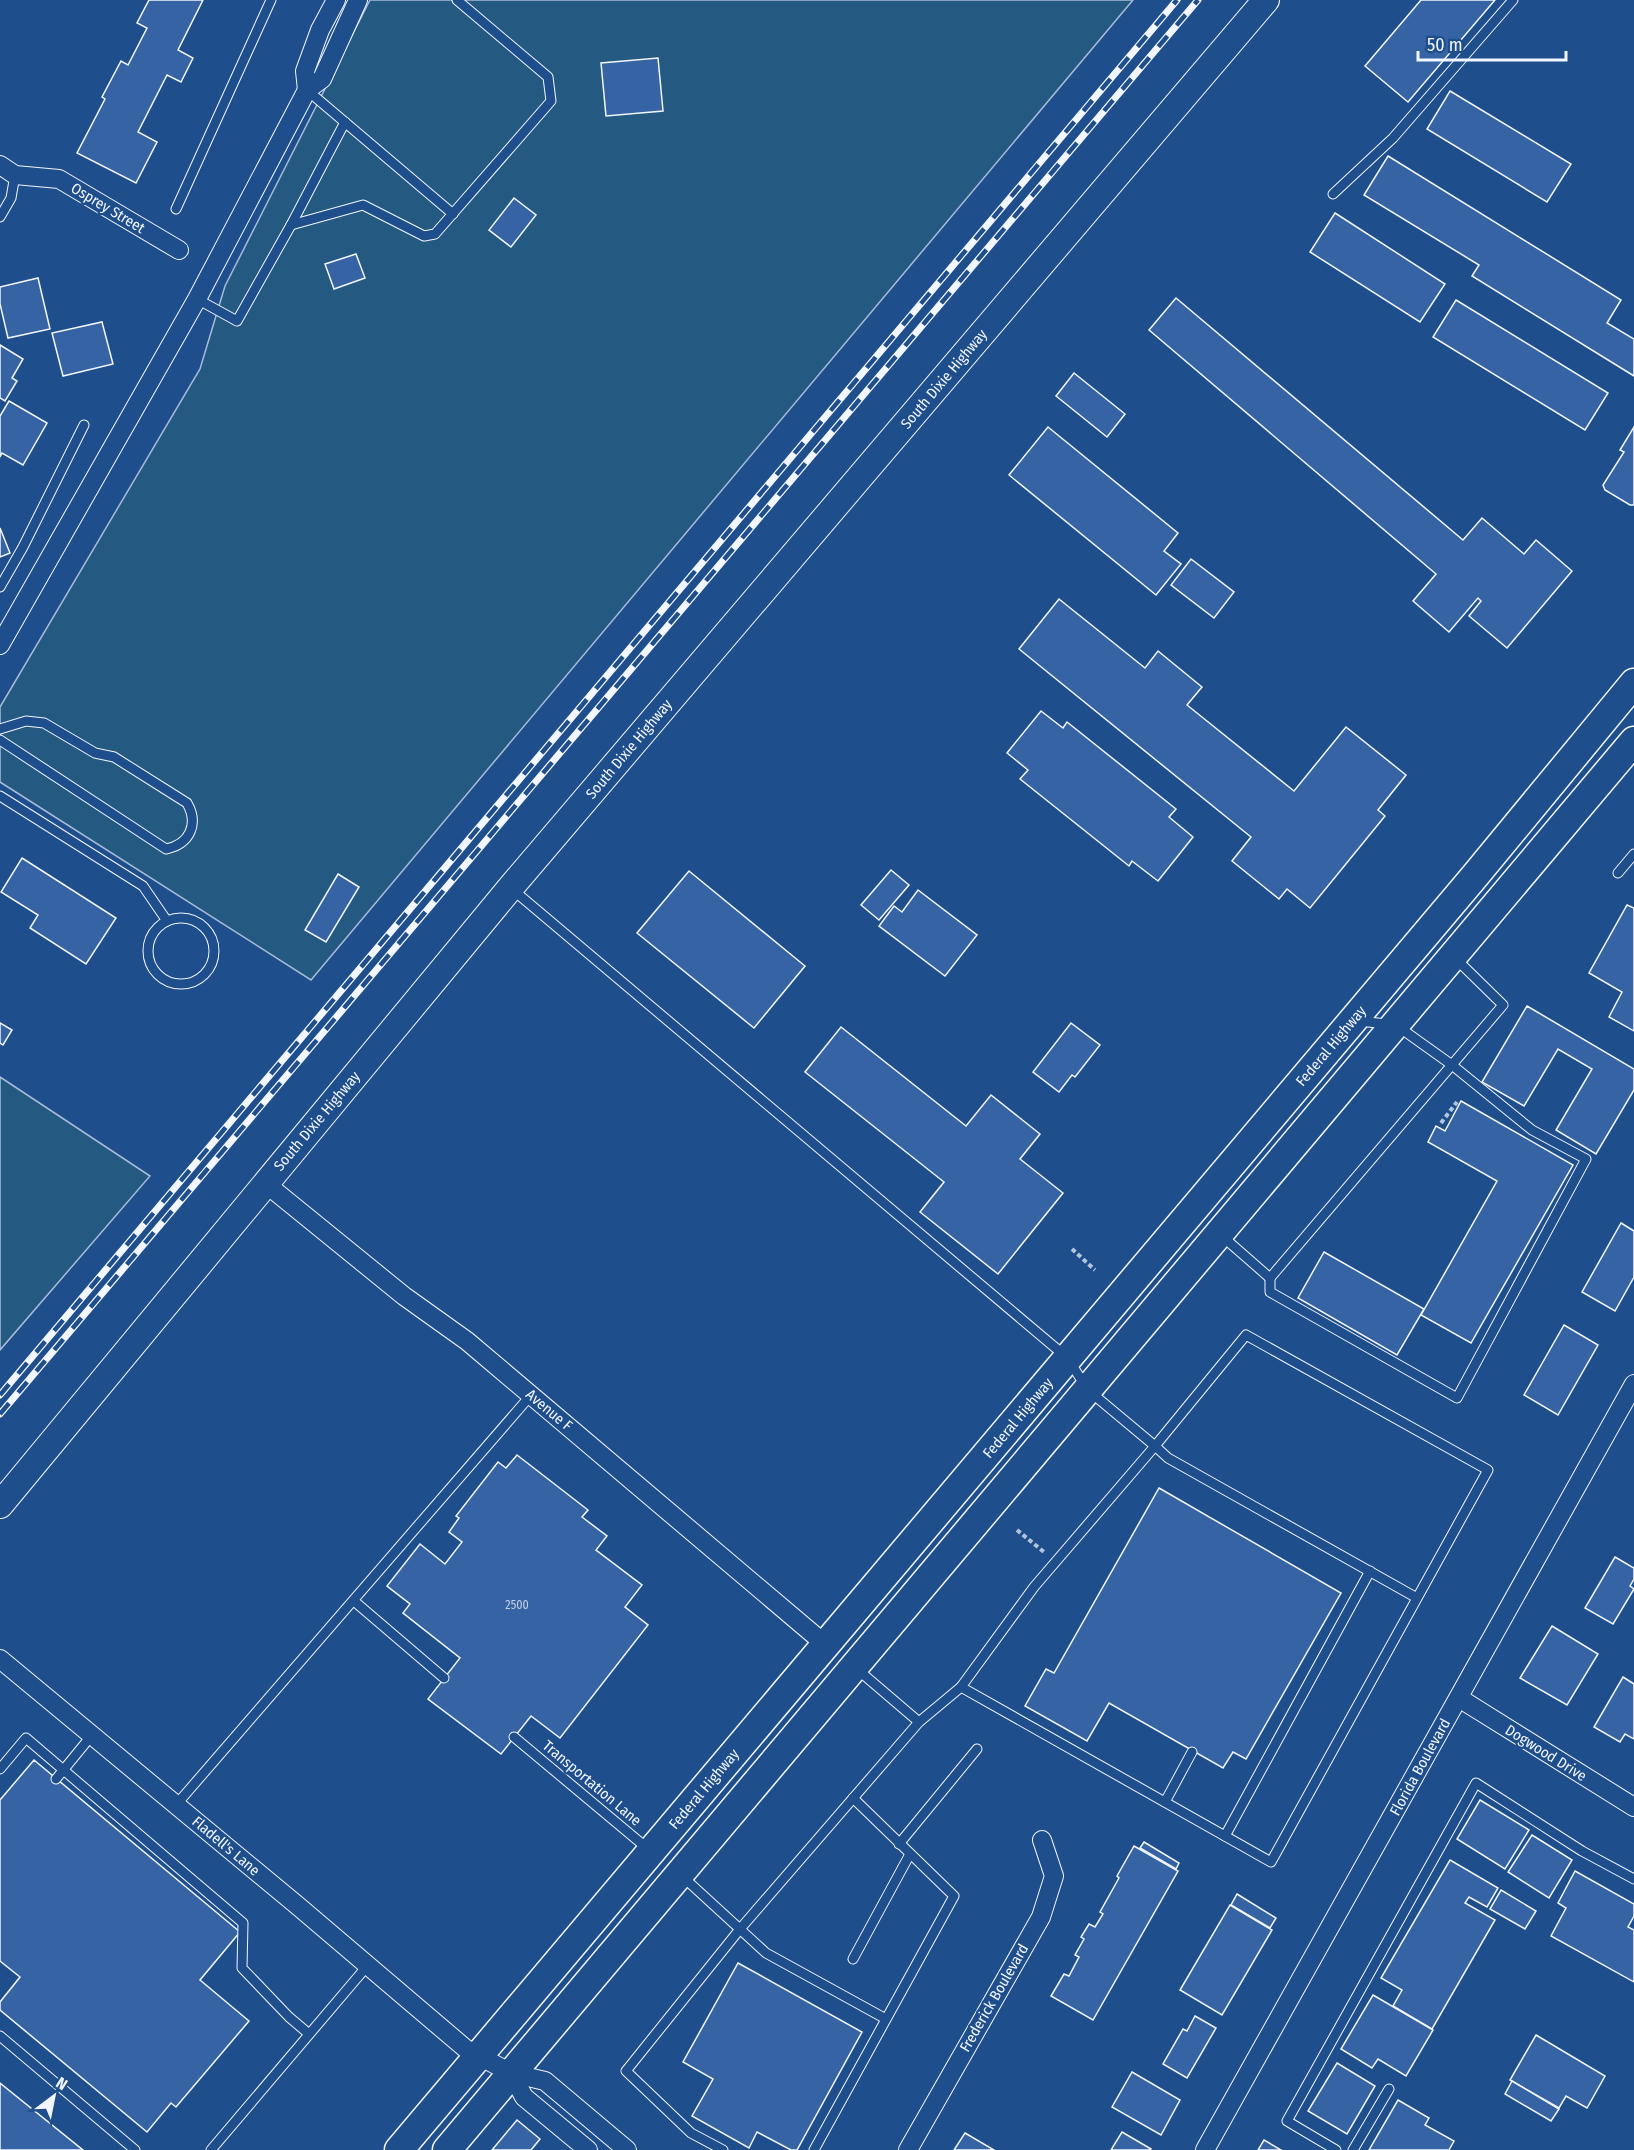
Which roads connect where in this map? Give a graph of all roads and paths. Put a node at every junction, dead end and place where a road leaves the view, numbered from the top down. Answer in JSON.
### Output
{"nodes":[{"id":1,"x":271,"y":0,"type":"edge"},
{"id":2,"x":336,"y":0,"type":"edge"},
{"id":3,"x":358,"y":0,"type":"edge"},
{"id":4,"x":457,"y":0,"type":"edge"},
{"id":5,"x":1266,"y":0,"type":"edge"},
{"id":6,"x":1513,"y":0,"type":"edge"},
{"id":7,"x":308,"y":90,"type":"junction"},
{"id":8,"x":345,"y":122,"type":"junction"},
{"id":9,"x":8,"y":170,"type":"edge"},
{"id":10,"x":1333,"y":194,"type":"dead end"},
{"id":11,"x":176,"y":209,"type":"dead end"},
{"id":12,"x":453,"y":214,"type":"junction"},
{"id":13,"x":0,"y":217,"type":"edge"},
{"id":14,"x":291,"y":225,"type":"junction"},
{"id":15,"x":179,"y":250,"type":"dead end"},
{"id":16,"x":197,"y":299,"type":"junction"},
{"id":17,"x":84,"y":425,"type":"dead end"},
{"id":18,"x":0,"y":587,"type":"edge"},
{"id":19,"x":0,"y":645,"type":"edge"},
{"id":20,"x":1634,"y":684,"type":"edge"},
{"id":21,"x":0,"y":729,"type":"edge"},
{"id":22,"x":0,"y":740,"type":"edge"},
{"id":23,"x":1634,"y":741,"type":"edge"},
{"id":24,"x":0,"y":796,"type":"edge"},
{"id":25,"x":1634,"y":854,"type":"edge"},
{"id":26,"x":1618,"y":873,"type":"dead end"},
{"id":27,"x":511,"y":887,"type":"junction"},
{"id":28,"x":166,"y":921,"type":"junction"},
{"id":29,"x":1454,"y":957,"type":"junction"},
{"id":30,"x":1354,"y":1020,"type":"junction"},
{"id":31,"x":1396,"y":1025,"type":"junction"},
{"id":32,"x":1452,"y":1065,"type":"junction"},
{"id":33,"x":1457,"y":1102,"type":"dead end"},
{"id":34,"x":1441,"y":1123,"type":"dead end"},
{"id":35,"x":265,"y":1183,"type":"junction"},
{"id":36,"x":1220,"y":1234,"type":"junction"},
{"id":37,"x":1071,"y":1250,"type":"dead end"},
{"id":38,"x":1095,"y":1270,"type":"dead end"},
{"id":39,"x":1270,"y":1278,"type":"junction"},
{"id":40,"x":1068,"y":1359,"type":"junction"},
{"id":41,"x":1634,"y":1384,"type":"edge"},
{"id":42,"x":1088,"y":1390,"type":"junction"},
{"id":43,"x":531,"y":1395,"type":"junction"},
{"id":44,"x":1155,"y":1446,"type":"junction"},
{"id":45,"x":0,"y":1505,"type":"edge"},
{"id":46,"x":1017,"y":1530,"type":"dead end"},
{"id":47,"x":1044,"y":1552,"type":"dead end"},
{"id":48,"x":1370,"y":1571,"type":"junction"},
{"id":49,"x":1417,"y":1598,"type":"junction"},
{"id":50,"x":354,"y":1601,"type":"junction"},
{"id":51,"x":826,"y":1645,"type":"junction"},
{"id":52,"x":0,"y":1659,"type":"edge"},
{"id":53,"x":854,"y":1667,"type":"junction"},
{"id":54,"x":444,"y":1678,"type":"dead end"},
{"id":55,"x":961,"y":1687,"type":"junction"},
{"id":56,"x":1459,"y":1698,"type":"junction"},
{"id":57,"x":919,"y":1722,"type":"junction"},
{"id":58,"x":92,"y":1735,"type":"junction"},
{"id":59,"x":514,"y":1737,"type":"dead end"},
{"id":60,"x":977,"y":1749,"type":"dead end"},
{"id":61,"x":1192,"y":1752,"type":"dead end"},
{"id":62,"x":0,"y":1769,"type":"edge"},
{"id":63,"x":63,"y":1770,"type":"junction"},
{"id":64,"x":56,"y":1779,"type":"dead end"},
{"id":65,"x":853,"y":1798,"type":"junction"},
{"id":66,"x":1165,"y":1802,"type":"junction"},
{"id":67,"x":176,"y":1805,"type":"junction"},
{"id":68,"x":1634,"y":1808,"type":"edge"},
{"id":69,"x":1225,"y":1836,"type":"junction"},
{"id":70,"x":1042,"y":1840,"type":"dead end"},
{"id":71,"x":899,"y":1844,"type":"junction"},
{"id":72,"x":651,"y":1852,"type":"junction"},
{"id":73,"x":910,"y":1854,"type":"junction"},
{"id":74,"x":680,"y":1874,"type":"junction"},
{"id":75,"x":1634,"y":1880,"type":"edge"},
{"id":76,"x":740,"y":1929,"type":"junction"},
{"id":77,"x":853,"y":1959,"type":"dead end"},
{"id":78,"x":368,"y":1965,"type":"junction"},
{"id":79,"x":886,"y":2019,"type":"junction"},
{"id":80,"x":309,"y":2034,"type":"junction"},
{"id":81,"x":0,"y":2036,"type":"edge"},
{"id":82,"x":479,"y":2056,"type":"junction"},
{"id":83,"x":512,"y":2073,"type":"junction"},
{"id":84,"x":1389,"y":2089,"type":"dead end"},
{"id":85,"x":135,"y":2150,"type":"edge"},
{"id":86,"x":211,"y":2150,"type":"edge"},
{"id":87,"x":399,"y":2150,"type":"edge"},
{"id":88,"x":447,"y":2150,"type":"edge"},
{"id":89,"x":588,"y":2150,"type":"edge"},
{"id":90,"x":627,"y":2150,"type":"edge"},
{"id":91,"x":723,"y":2150,"type":"edge"},
{"id":92,"x":814,"y":2150,"type":"edge"},
{"id":93,"x":908,"y":2150,"type":"edge"},
{"id":94,"x":1205,"y":2150,"type":"edge"},
{"id":95,"x":1336,"y":2150,"type":"edge"},
{"id":96,"x":1353,"y":2150,"type":"edge"}],
"edges":[{"from":1,"to":11,"type":"lane"},
{"from":2,"to":7,"type":"street"},
{"from":3,"to":7,"type":"street"},
{"from":4,"to":12,"type":"lane"},
{"from":5,"to":27,"type":"street","name":"South Dixie Highway"},
{"from":6,"to":10,"type":"lane"},
{"from":7,"to":8,"type":"lane"},
{"from":7,"to":16,"type":"street"},
{"from":8,"to":12,"type":"lane"},
{"from":8,"to":14,"type":"lane"},
{"from":9,"to":13,"type":"lane"},
{"from":9,"to":15,"type":"street","name":"Osprey Street"},
{"from":12,"to":14,"type":"lane"},
{"from":14,"to":16,"type":"lane"},
{"from":16,"to":19,"type":"street"},
{"from":17,"to":18,"type":"lane"},
{"from":20,"to":30,"type":"main road","name":"Federal Highway"},
{"from":21,"to":22,"type":"lane"},
{"from":23,"to":29,"type":"main road"},
{"from":24,"to":28,"type":"lane"},
{"from":25,"to":26,"type":"lane"},
{"from":27,"to":35,"type":"street","name":"South Dixie Highway"},
{"from":27,"to":40,"type":"lane"},
{"from":28,"to":28,"type":"lane"},
{"from":29,"to":31,"type":"main road"},
{"from":29,"to":32,"type":"lane"},
{"from":30,"to":31,"type":"lane"},
{"from":30,"to":40,"type":"main road","name":"Federal Highway"},
{"from":31,"to":32,"type":"lane"},
{"from":31,"to":36,"type":"main road"},
{"from":32,"to":39,"type":"lane"},
{"from":32,"to":39,"type":"lane"},
{"from":33,"to":34,"type":"path"},
{"from":35,"to":43,"type":"street","name":"Avenue F"},
{"from":35,"to":45,"type":"street","name":"South Dixie Highway"},
{"from":36,"to":39,"type":"lane"},
{"from":36,"to":42,"type":"main road"},
{"from":37,"to":38,"type":"path"},
{"from":40,"to":42,"type":"lane"},
{"from":40,"to":51,"type":"main road","name":"Federal Highway"},
{"from":41,"to":56,"type":"street","name":"Florida Boulevard"},
{"from":42,"to":44,"type":"lane"},
{"from":42,"to":53,"type":"main road"},
{"from":43,"to":50,"type":"lane"},
{"from":43,"to":51,"type":"street","name":"Avenue F"},
{"from":44,"to":48,"type":"lane"},
{"from":44,"to":49,"type":"lane"},
{"from":44,"to":55,"type":"lane"},
{"from":46,"to":47,"type":"path"},
{"from":48,"to":49,"type":"lane"},
{"from":48,"to":69,"type":"lane"},
{"from":49,"to":69,"type":"lane"},
{"from":50,"to":54,"type":"lane"},
{"from":50,"to":67,"type":"lane"},
{"from":51,"to":72,"type":"main road","name":"Federal Highway"},
{"from":52,"to":58,"type":"street","name":"Fladell's Lane"},
{"from":53,"to":57,"type":"lane"},
{"from":53,"to":74,"type":"main road"},
{"from":55,"to":57,"type":"lane"},
{"from":55,"to":66,"type":"lane"},
{"from":56,"to":68,"type":"street","name":"Dogwood Drive"},
{"from":56,"to":94,"type":"street","name":"Florida Boulevard"},
{"from":57,"to":65,"type":"lane"},
{"from":58,"to":63,"type":"lane"},
{"from":58,"to":67,"type":"street","name":"Fladell's Lane"},
{"from":59,"to":72,"type":"lane","name":"Transportation Lane"},
{"from":60,"to":71,"type":"lane"},
{"from":61,"to":66,"type":"lane"},
{"from":62,"to":63,"type":"lane"},
{"from":63,"to":64,"type":"lane"},
{"from":63,"to":80,"type":"lane"},
{"from":65,"to":71,"type":"lane"},
{"from":65,"to":76,"type":"lane"},
{"from":66,"to":69,"type":"lane"},
{"from":67,"to":78,"type":"street","name":"Fladell's Lane"},
{"from":70,"to":93,"type":"street","name":"Frederick Boulevard"},
{"from":71,"to":73,"type":"lane"},
{"from":72,"to":82,"type":"main road","name":"Federal Highway"},
{"from":73,"to":77,"type":"lane"},
{"from":73,"to":79,"type":"lane"},
{"from":74,"to":76,"type":"lane"},
{"from":74,"to":83,"type":"main road"},
{"from":75,"to":95,"type":"lane"},
{"from":76,"to":79,"type":"lane"},
{"from":76,"to":91,"type":"lane"},
{"from":78,"to":80,"type":"lane"},
{"from":78,"to":82,"type":"street","name":"Fladell's Lane"},
{"from":79,"to":92,"type":"lane"},
{"from":80,"to":86,"type":"lane"},
{"from":81,"to":85,"type":"lane"},
{"from":82,"to":83,"type":"street","name":"Fladell's Lane"},
{"from":82,"to":87,"type":"main road","name":"Federal Highway"},
{"from":83,"to":88,"type":"main road"},
{"from":83,"to":89,"type":"street"},
{"from":83,"to":90,"type":"street","name":"Fladell's Lane"},
{"from":84,"to":96,"type":"lane"}]}
